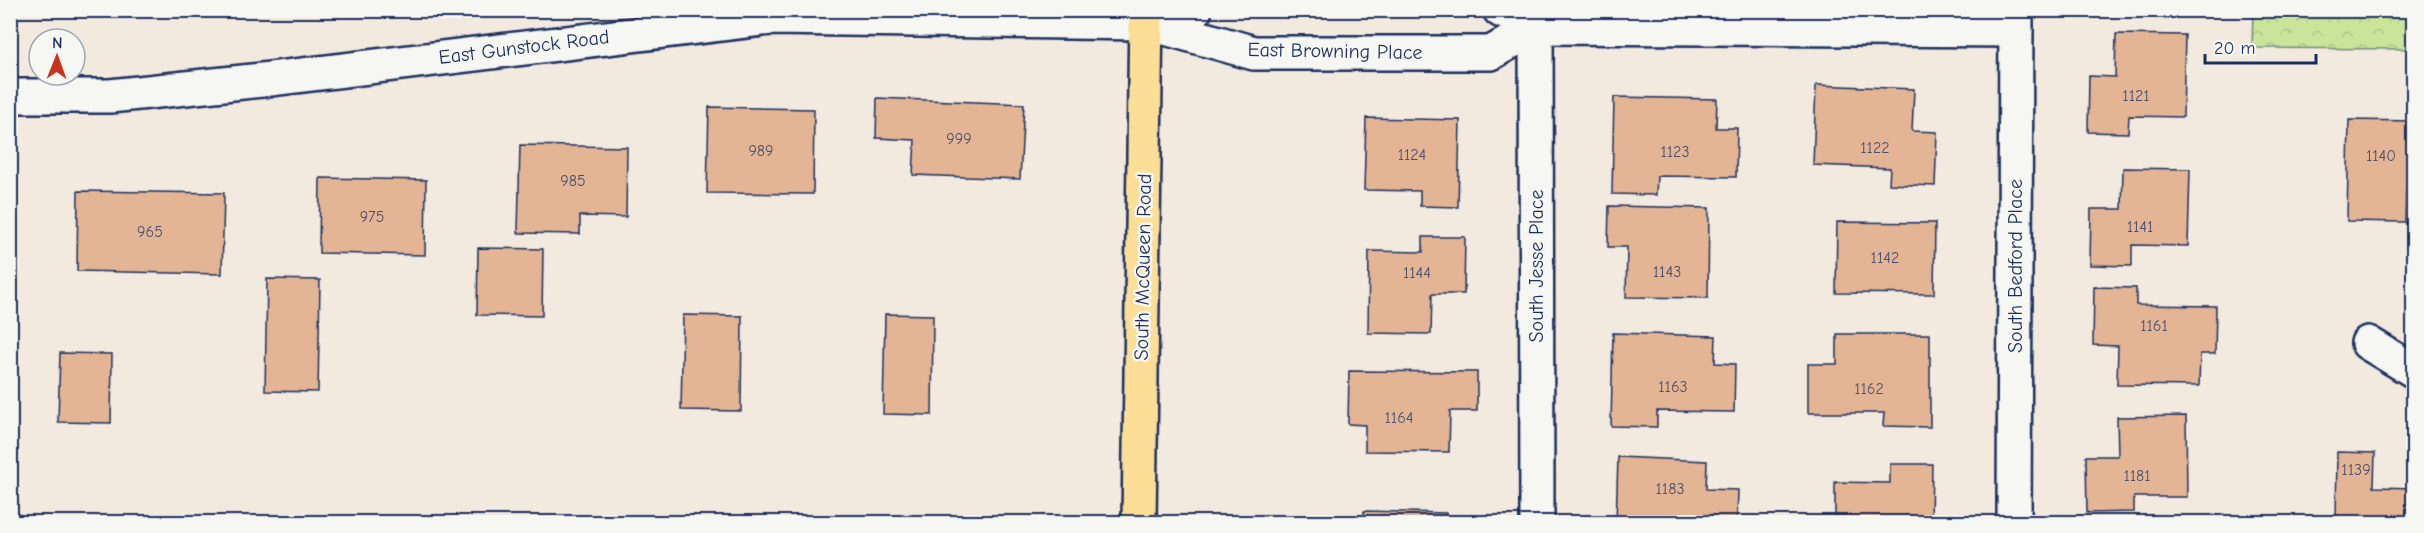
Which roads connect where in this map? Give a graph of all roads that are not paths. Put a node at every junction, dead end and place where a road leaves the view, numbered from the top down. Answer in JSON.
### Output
{"nodes":[{"id":1,"x":1195,"y":10,"type":"edge"},
{"id":2,"x":1500,"y":10,"type":"edge"},
{"id":3,"x":1146,"y":17,"type":"edge"},
{"id":4,"x":1536,"y":19,"type":"edge"},
{"id":5,"x":2016,"y":20,"type":"edge"},
{"id":6,"x":10,"y":96,"type":"edge"},
{"id":7,"x":2368,"y":343,"type":"dead end"},
{"id":8,"x":2414,"y":371,"type":"edge"},
{"id":9,"x":1139,"y":522,"type":"edge"},
{"id":10,"x":1537,"y":522,"type":"edge"},
{"id":11,"x":2014,"y":522,"type":"edge"}],
"edges":[{"from":1,"to":3,"type":"street"},
{"from":2,"to":4,"type":"street"},
{"from":3,"to":4,"type":"street","name":"East Browning Place"},
{"from":3,"to":6,"type":"street","name":"East Gunstock Road"},
{"from":3,"to":9,"type":"main road","name":"South McQueen Road"},
{"from":4,"to":5,"type":"street"},
{"from":4,"to":10,"type":"street","name":"South Jesse Place"},
{"from":5,"to":11,"type":"street","name":"South Bedford Place"},
{"from":7,"to":8,"type":"street"}]}
